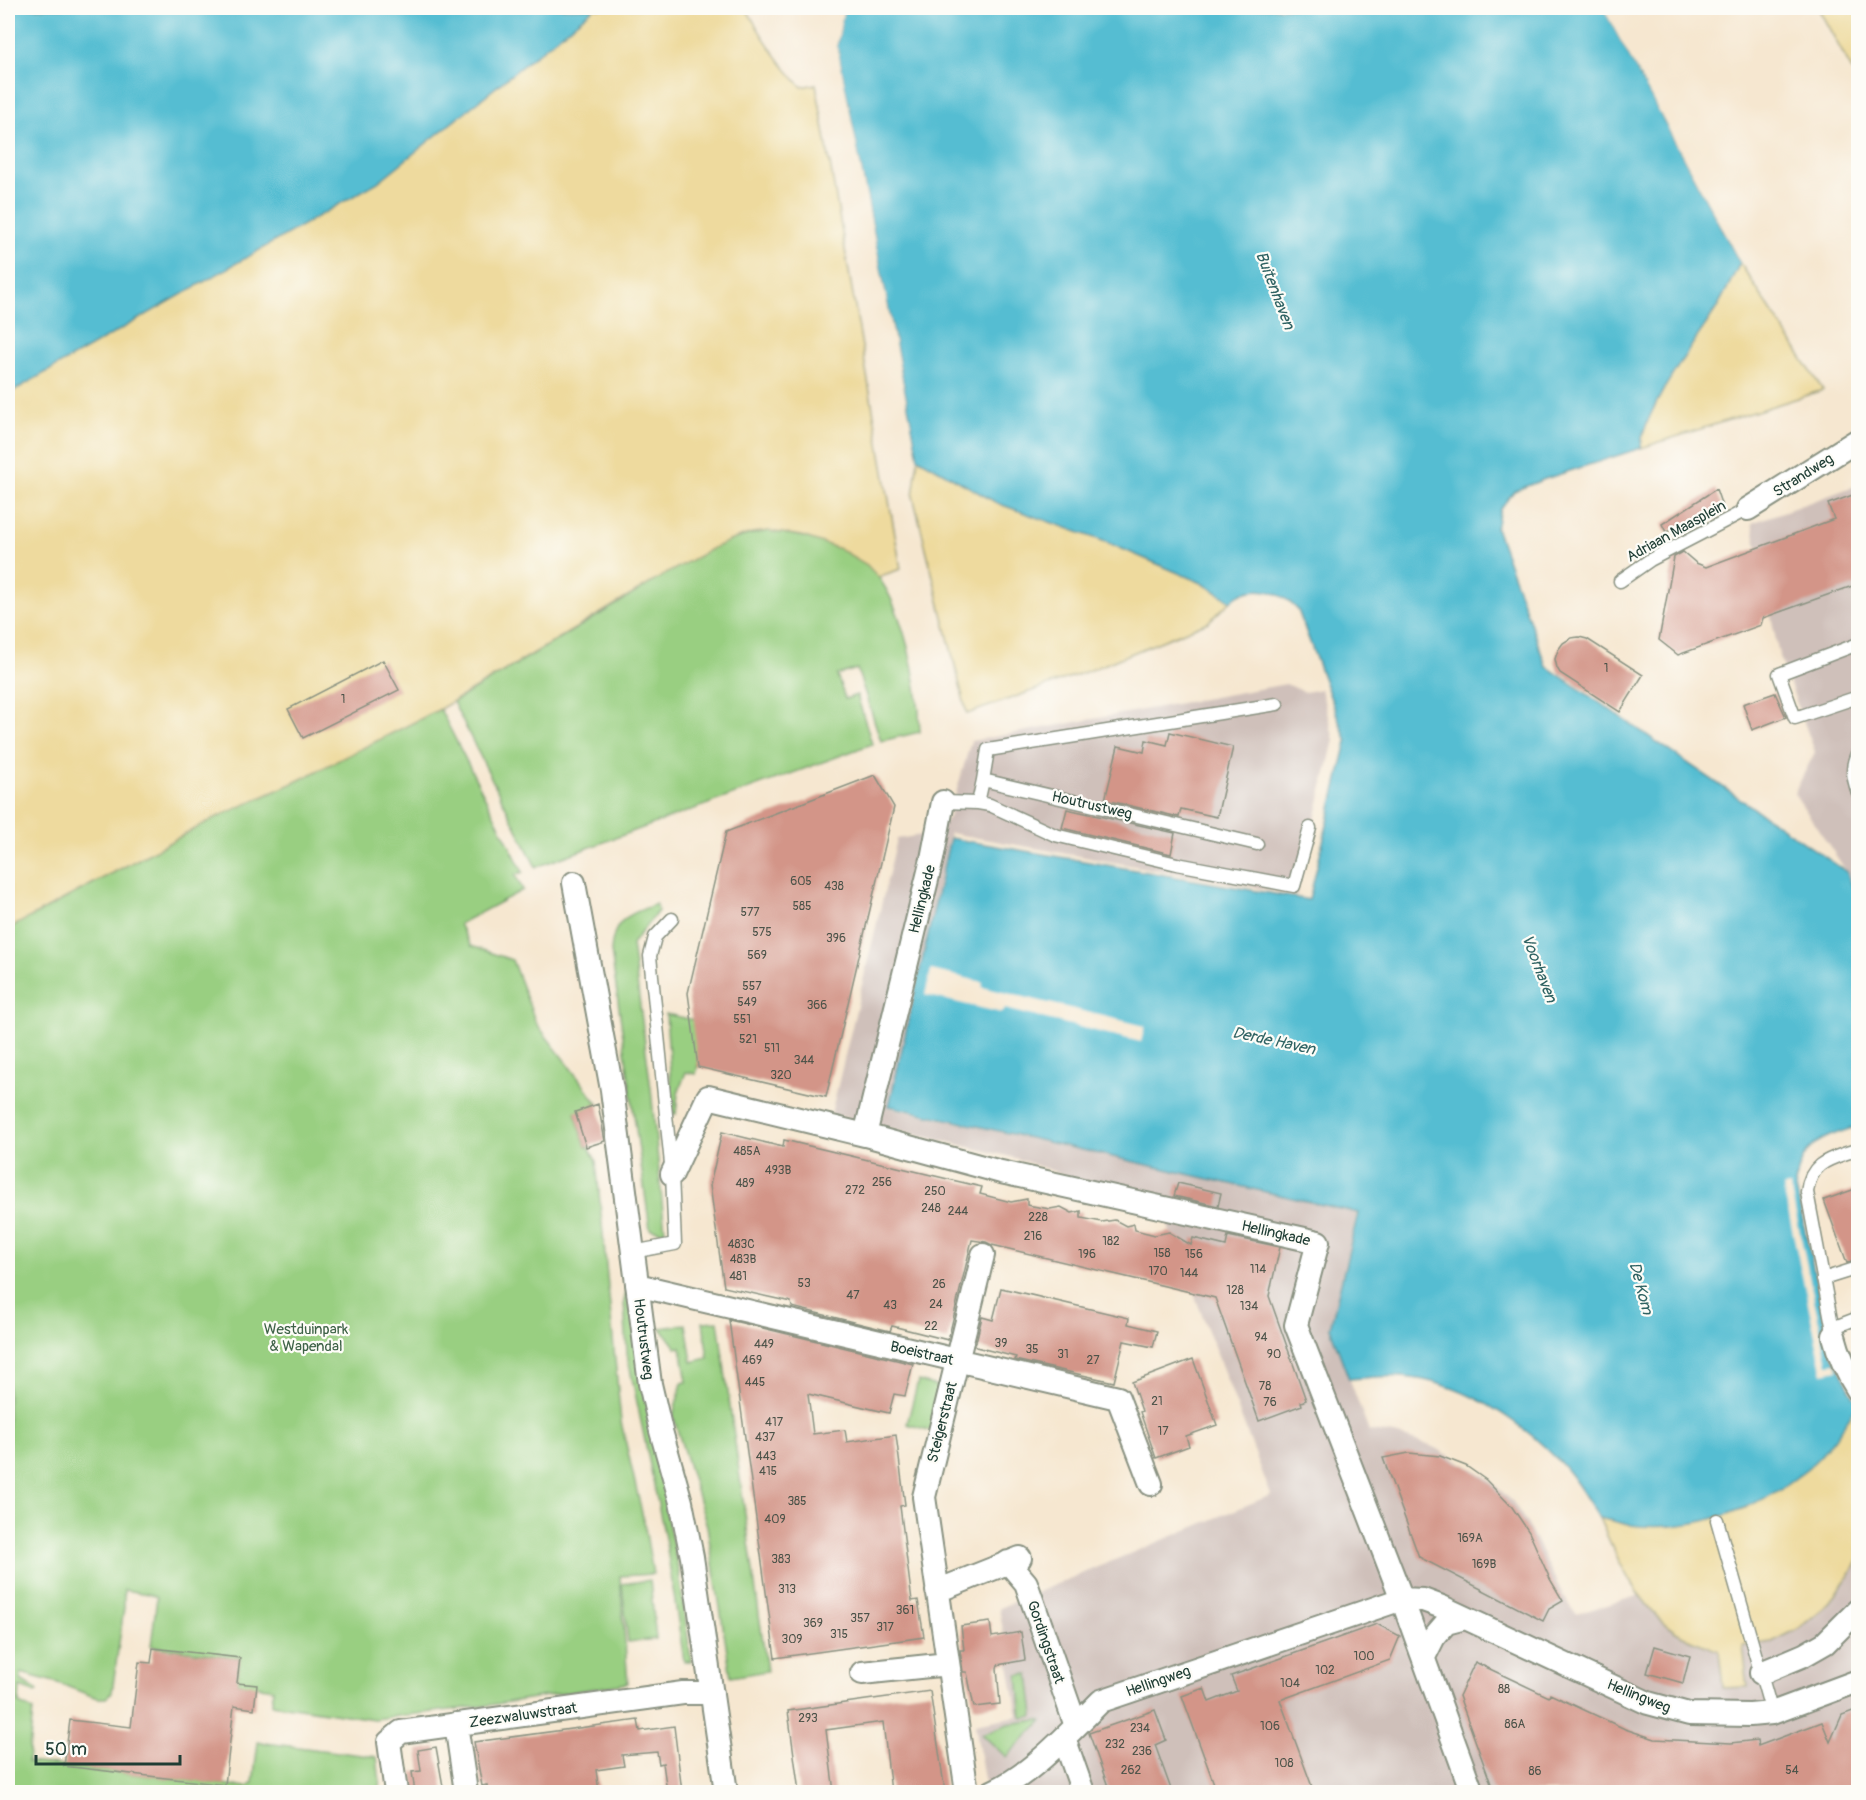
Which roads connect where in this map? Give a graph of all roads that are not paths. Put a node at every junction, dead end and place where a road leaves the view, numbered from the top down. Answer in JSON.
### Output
{"nodes":[{"id":1,"x":1858,"y":440,"type":"edge"},
{"id":2,"x":1748,"y":509,"type":"joint"},
{"id":3,"x":1620,"y":581,"type":"dead end"},
{"id":4,"x":1858,"y":644,"type":"edge"},
{"id":5,"x":1858,"y":697,"type":"edge"},
{"id":6,"x":1276,"y":704,"type":"dead end"},
{"id":7,"x":1858,"y":752,"type":"edge"},
{"id":8,"x":983,"y":780,"type":"junction"},
{"id":9,"x":1858,"y":794,"type":"edge"},
{"id":10,"x":943,"y":802,"type":"joint"},
{"id":11,"x":978,"y":803,"type":"junction"},
{"id":12,"x":1310,"y":828,"type":"dead end"},
{"id":13,"x":1257,"y":844,"type":"dead end"},
{"id":14,"x":574,"y":883,"type":"dead end"},
{"id":15,"x":672,"y":920,"type":"dead end"},
{"id":16,"x":866,"y":1135,"type":"junction"},
{"id":17,"x":1858,"y":1149,"type":"edge"},
{"id":18,"x":672,"y":1174,"type":"junction"},
{"id":19,"x":633,"y":1252,"type":"junction"},
{"id":20,"x":983,"y":1255,"type":"dead end"},
{"id":21,"x":1858,"y":1268,"type":"edge"},
{"id":22,"x":1824,"y":1279,"type":"junction"},
{"id":23,"x":637,"y":1285,"type":"junction"},
{"id":24,"x":1858,"y":1318,"type":"edge"},
{"id":25,"x":1833,"y":1332,"type":"junction"},
{"id":26,"x":957,"y":1361,"type":"junction"},
{"id":27,"x":1858,"y":1390,"type":"edge"},
{"id":28,"x":1151,"y":1484,"type":"dead end"},
{"id":29,"x":1717,"y":1520,"type":"dead end"},
{"id":30,"x":937,"y":1591,"type":"junction"},
{"id":31,"x":1402,"y":1599,"type":"junction"},
{"id":32,"x":1858,"y":1610,"type":"edge"},
{"id":33,"x":1465,"y":1618,"type":"junction"},
{"id":34,"x":1424,"y":1658,"type":"junction"},
{"id":35,"x":948,"y":1664,"type":"junction"},
{"id":36,"x":862,"y":1673,"type":"dead end"},
{"id":37,"x":1761,"y":1673,"type":"junction"},
{"id":38,"x":1858,"y":1682,"type":"edge"},
{"id":39,"x":712,"y":1692,"type":"junction"},
{"id":40,"x":1772,"y":1713,"type":"junction"},
{"id":41,"x":456,"y":1724,"type":"junction"},
{"id":42,"x":1070,"y":1732,"type":"junction"},
{"id":43,"x":396,"y":1792,"type":"edge"},
{"id":44,"x":466,"y":1792,"type":"edge"},
{"id":45,"x":726,"y":1792,"type":"edge"},
{"id":46,"x":967,"y":1792,"type":"edge"},
{"id":47,"x":992,"y":1792,"type":"edge"},
{"id":48,"x":1083,"y":1792,"type":"edge"},
{"id":49,"x":1472,"y":1792,"type":"edge"}],
"edges":[{"from":1,"to":2,"type":"street","name":"Strandweg"},
{"from":2,"to":3,"type":"lane","name":"Adriaan Maasplein"},
{"from":4,"to":5,"type":"lane"},
{"from":6,"to":8,"type":"lane"},
{"from":7,"to":9,"type":"lane"},
{"from":8,"to":11,"type":"lane"},
{"from":8,"to":13,"type":"lane","name":"Houtrustweg"},
{"from":10,"to":11,"type":"lane"},
{"from":10,"to":16,"type":"street","name":"Hellingkade"},
{"from":11,"to":12,"type":"lane"},
{"from":14,"to":19,"type":"street","name":"Houtrustweg"},
{"from":15,"to":18,"type":"lane"},
{"from":16,"to":18,"type":"street","name":"Hellingkade"},
{"from":16,"to":31,"type":"street","name":"Hellingkade"},
{"from":17,"to":22,"type":"lane"},
{"from":18,"to":19,"type":"lane"},
{"from":19,"to":23,"type":"street","name":"Houtrustweg"},
{"from":20,"to":26,"type":"street","name":"Steigerstraat"},
{"from":21,"to":22,"type":"lane"},
{"from":22,"to":25,"type":"lane"},
{"from":23,"to":26,"type":"street","name":"Boeistraat"},
{"from":23,"to":39,"type":"street","name":"Houtrustweg"},
{"from":24,"to":25,"type":"lane"},
{"from":25,"to":27,"type":"street"},
{"from":26,"to":28,"type":"street","name":"Boeistraat"},
{"from":26,"to":30,"type":"street","name":"Steigerstraat"},
{"from":29,"to":37,"type":"lane"},
{"from":30,"to":35,"type":"street","name":"Steigerstraat"},
{"from":30,"to":42,"type":"street","name":"Gordingstraat"},
{"from":31,"to":33,"type":"street","name":"Hellingweg"},
{"from":31,"to":34,"type":"street"},
{"from":31,"to":42,"type":"street","name":"Hellingweg"},
{"from":32,"to":37,"type":"street"},
{"from":33,"to":34,"type":"street"},
{"from":33,"to":40,"type":"street","name":"Hellingweg"},
{"from":34,"to":49,"type":"street"},
{"from":35,"to":36,"type":"street"},
{"from":35,"to":46,"type":"street","name":"Steigerstraat"},
{"from":37,"to":40,"type":"lane"},
{"from":38,"to":40,"type":"street","name":"Hellingweg"},
{"from":39,"to":41,"type":"street","name":"Zeezwaluwstraat"},
{"from":39,"to":45,"type":"street","name":"Houtrustweg"},
{"from":41,"to":43,"type":"street","name":"Zeezwaluwstraat"},
{"from":41,"to":44,"type":"street"},
{"from":42,"to":47,"type":"street","name":"Hellingweg"},
{"from":42,"to":48,"type":"street"}]}
